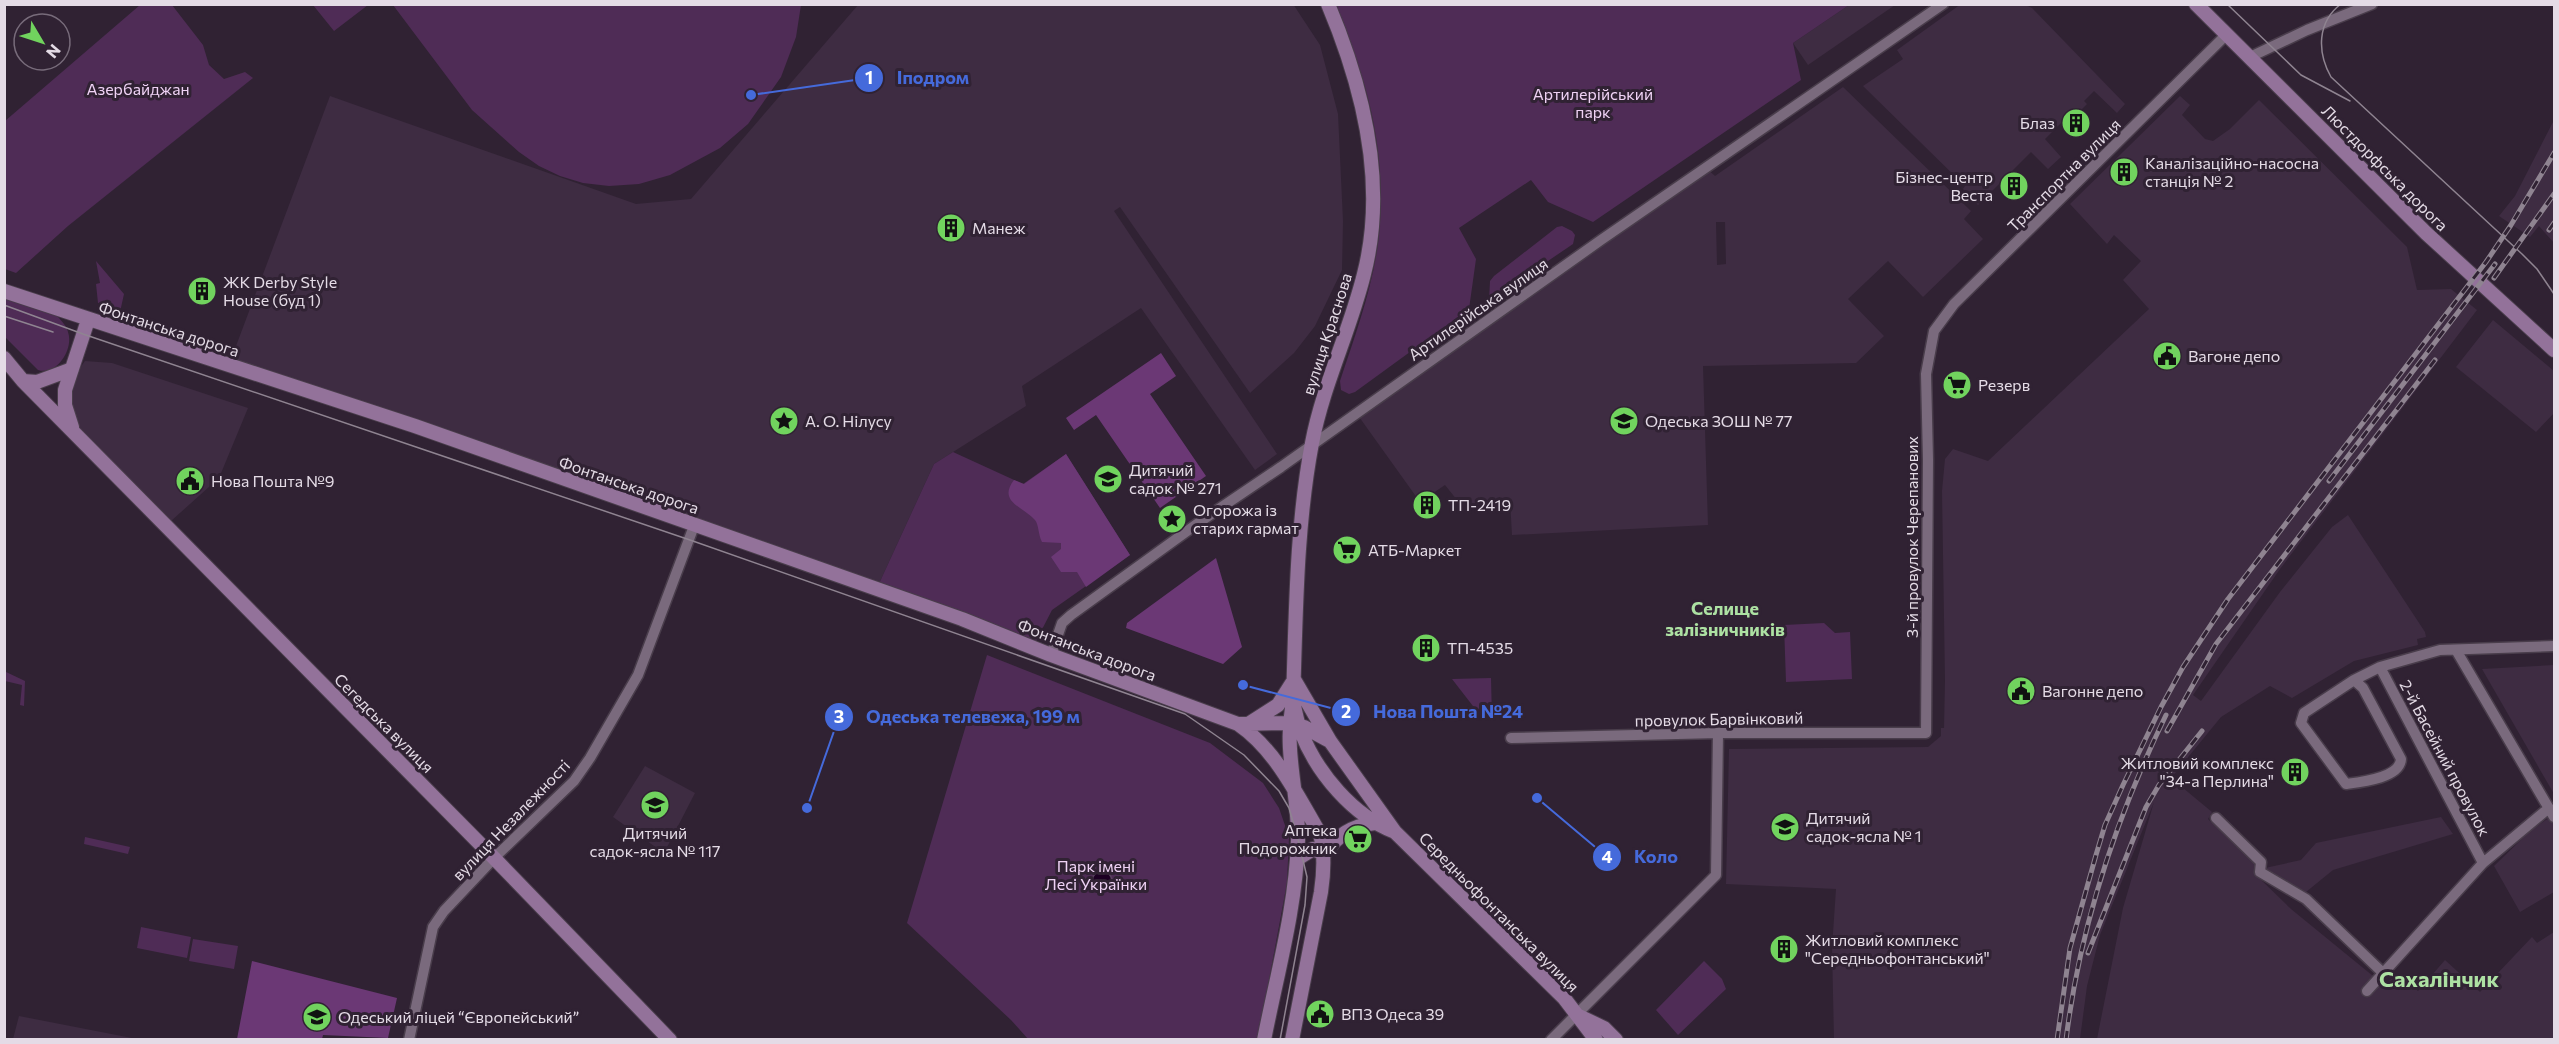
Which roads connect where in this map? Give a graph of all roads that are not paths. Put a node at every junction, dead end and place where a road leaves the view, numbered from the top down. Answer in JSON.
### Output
{"nodes":[{"id":1,"x":1328,"y":4,"type":"edge"},
{"id":2,"x":1943,"y":4,"type":"edge"},
{"id":3,"x":2196,"y":4,"type":"edge"},
{"id":4,"x":2372,"y":4,"type":"edge"},
{"id":5,"x":2226,"y":35,"type":"junction"},
{"id":6,"x":2250,"y":57,"type":"junction"},
{"id":7,"x":4,"y":291,"type":"edge"},
{"id":8,"x":88,"y":320,"type":"junction"},
{"id":9,"x":1931,"y":342,"type":"joint"},
{"id":10,"x":2554,"y":350,"type":"edge"},
{"id":11,"x":4,"y":358,"type":"edge"},
{"id":12,"x":72,"y":369,"type":"junction"},
{"id":13,"x":23,"y":381,"type":"junction"},
{"id":14,"x":74,"y":431,"type":"junction"},
{"id":15,"x":1311,"y":445,"type":"junction"},
{"id":16,"x":694,"y":526,"type":"junction"},
{"id":17,"x":2554,"y":646,"type":"edge"},
{"id":18,"x":2456,"y":650,"type":"junction"},
{"id":19,"x":1051,"y":655,"type":"junction"},
{"id":20,"x":2380,"y":667,"type":"junction"},
{"id":21,"x":1294,"y":679,"type":"junction"},
{"id":22,"x":2354,"y":680,"type":"junction"},
{"id":23,"x":1243,"y":724,"type":"junction"},
{"id":24,"x":1294,"y":724,"type":"junction"},
{"id":25,"x":1718,"y":733,"type":"junction"},
{"id":26,"x":1926,"y":733,"type":"joint"},
{"id":27,"x":1511,"y":738,"type":"dead end"},
{"id":28,"x":1330,"y":741,"type":"junction"},
{"id":29,"x":1293,"y":789,"type":"junction"},
{"id":30,"x":2552,"y":813,"type":"edge"},
{"id":31,"x":2216,"y":818,"type":"dead end"},
{"id":32,"x":1375,"y":824,"type":"junction"},
{"id":33,"x":1395,"y":832,"type":"junction"},
{"id":34,"x":1324,"y":854,"type":"junction"},
{"id":35,"x":494,"y":858,"type":"junction"},
{"id":36,"x":1297,"y":859,"type":"junction"},
{"id":37,"x":2483,"y":863,"type":"junction"},
{"id":38,"x":2383,"y":973,"type":"junction"},
{"id":39,"x":2367,"y":991,"type":"dead end"},
{"id":40,"x":1577,"y":1016,"type":"junction"},
{"id":41,"x":409,"y":1040,"type":"edge"},
{"id":42,"x":670,"y":1040,"type":"edge"},
{"id":43,"x":1264,"y":1040,"type":"edge"},
{"id":44,"x":1292,"y":1040,"type":"edge"},
{"id":45,"x":1551,"y":1040,"type":"edge"},
{"id":46,"x":1596,"y":1040,"type":"edge"},
{"id":47,"x":1616,"y":1040,"type":"edge"}],
"edges":[{"from":1,"to":15,"type":"main road","name":"вулиця Краснова"},
{"from":2,"to":15,"type":"street","name":"Артилерійська вулиця"},
{"from":3,"to":5,"type":"main road","name":"Люстдорфська дорога"},
{"from":4,"to":6,"type":"street"},
{"from":5,"to":6,"type":"main road","name":"Люстдорфська дорога"},
{"from":5,"to":9,"type":"street","name":"Транспортна вулиця"},
{"from":6,"to":10,"type":"main road","name":"Люстдорфська дорога"},
{"from":7,"to":8,"type":"main road","name":"Фонтанська дорога"},
{"from":8,"to":12,"type":"main road","name":"Сегедська вулиця"},
{"from":8,"to":16,"type":"main road","name":"Фонтанська дорога"},
{"from":9,"to":26,"type":"street","name":"3-й провулок Черепанових"},
{"from":11,"to":13,"type":"main road","name":"Сегедська вулиця"},
{"from":12,"to":13,"type":"main road"},
{"from":12,"to":14,"type":"main road","name":"Сегедська вулиця"},
{"from":13,"to":14,"type":"main road","name":"Сегедська вулиця"},
{"from":14,"to":35,"type":"main road","name":"Сегедська вулиця"},
{"from":15,"to":19,"type":"street","name":"Артилерійська вулиця"},
{"from":15,"to":21,"type":"main road","name":"вулиця Краснова"},
{"from":16,"to":19,"type":"main road","name":"Фонтанська дорога"},
{"from":16,"to":35,"type":"street","name":"вулиця Незалежності"},
{"from":17,"to":18,"type":"street"},
{"from":18,"to":20,"type":"street"},
{"from":18,"to":30,"type":"street"},
{"from":19,"to":23,"type":"main road","name":"Фонтанська дорога"},
{"from":20,"to":22,"type":"street"},
{"from":20,"to":37,"type":"street","name":"2-й Басейний провулок"},
{"from":21,"to":23,"type":"main road"},
{"from":21,"to":24,"type":"main road"},
{"from":21,"to":28,"type":"main road","name":"Середньофонтанська вулиця"},
{"from":22,"to":22,"type":"street"},
{"from":23,"to":24,"type":"main road"},
{"from":23,"to":29,"type":"main road"},
{"from":24,"to":28,"type":"main road"},
{"from":24,"to":29,"type":"main road"},
{"from":24,"to":32,"type":"main road","name":"Середньофонтанська вулиця"},
{"from":25,"to":26,"type":"street","name":"провулок Барвінковий"},
{"from":25,"to":27,"type":"street","name":"провулок Барвінковий"},
{"from":25,"to":40,"type":"street"},
{"from":28,"to":33,"type":"main road","name":"Середньофонтанська вулиця"},
{"from":29,"to":34,"type":"main road"},
{"from":29,"to":36,"type":"main road"},
{"from":30,"to":37,"type":"street","name":"2-й Басейний провулок"},
{"from":31,"to":38,"type":"street"},
{"from":32,"to":33,"type":"main road","name":"Середньофонтанська вулиця"},
{"from":32,"to":34,"type":"main road"},
{"from":33,"to":40,"type":"main road","name":"Середньофонтанська вулиця"},
{"from":34,"to":36,"type":"main road"},
{"from":34,"to":44,"type":"main road"},
{"from":35,"to":41,"type":"street","name":"вулиця Незалежності"},
{"from":35,"to":42,"type":"main road","name":"Сегедська вулиця"},
{"from":36,"to":43,"type":"main road"},
{"from":37,"to":38,"type":"street","name":"2-й Басейний провулок"},
{"from":38,"to":39,"type":"street","name":"2-й Басейний провулок"},
{"from":40,"to":45,"type":"street"},
{"from":40,"to":46,"type":"main road","name":"Середньофонтанська вулиця"},
{"from":40,"to":47,"type":"main road","name":"Середньофонтанська вулиця"}]}
